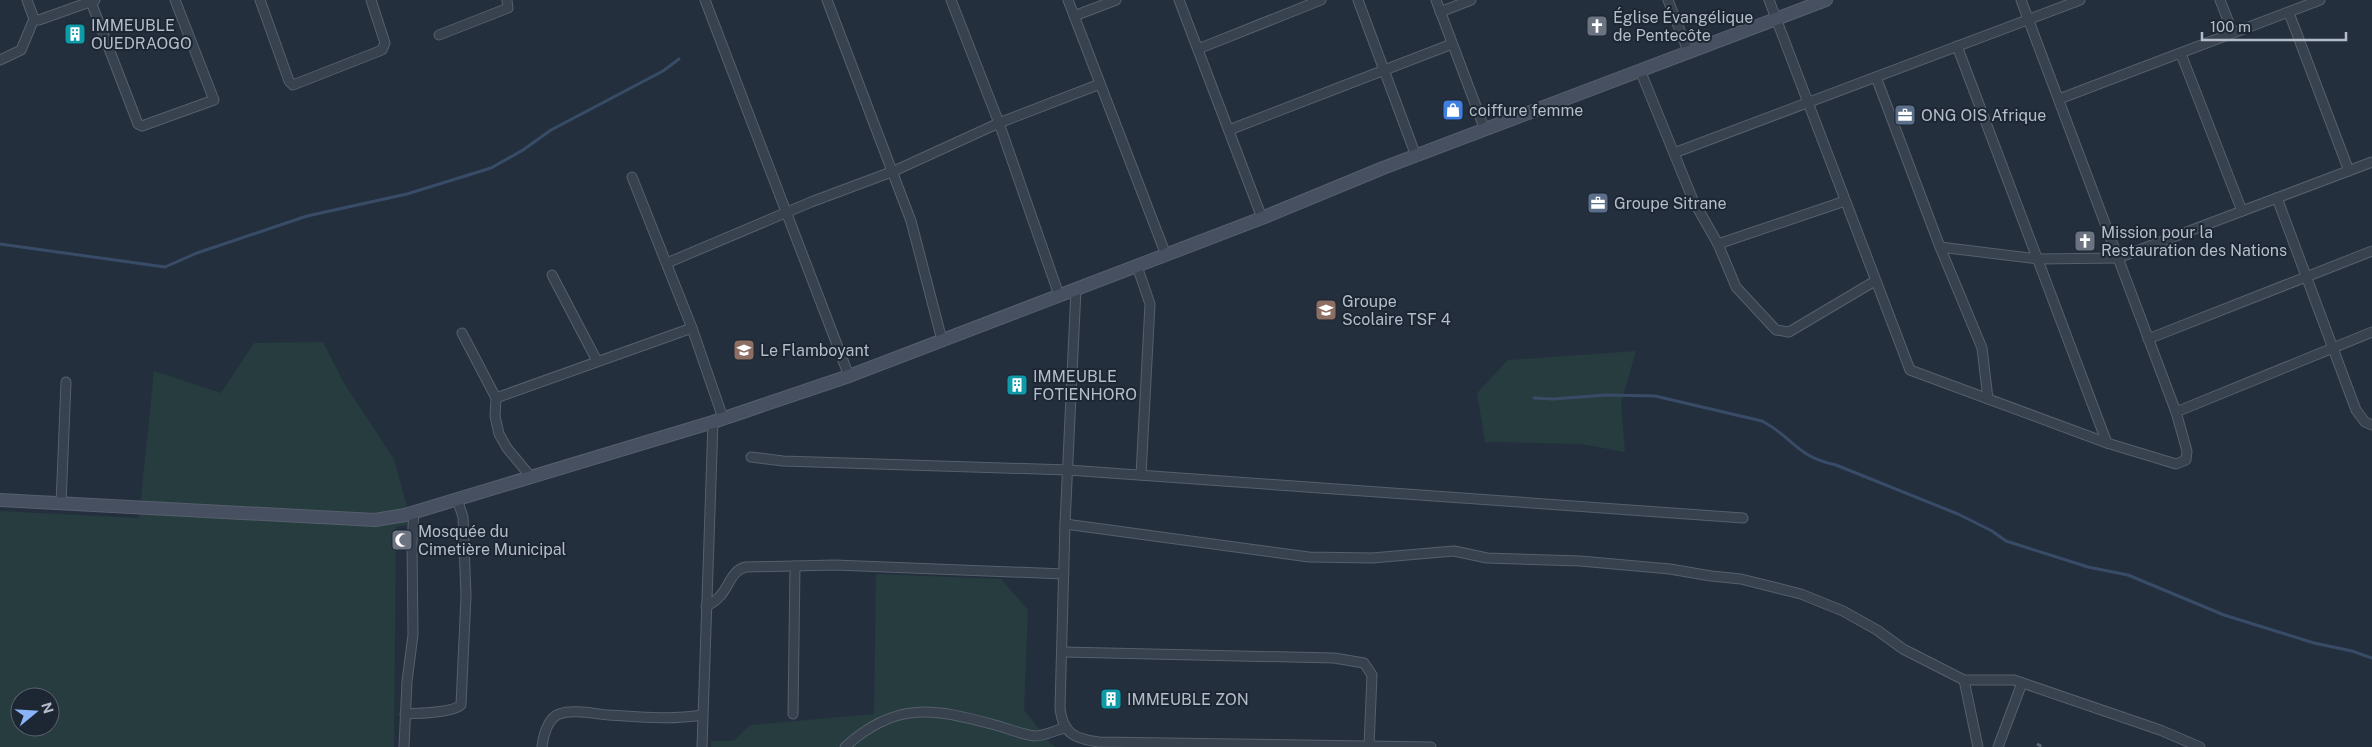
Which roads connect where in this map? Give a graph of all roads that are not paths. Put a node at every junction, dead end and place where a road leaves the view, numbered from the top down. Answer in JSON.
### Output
{"nodes":[{"id":1,"x":27,"y":0,"type":"edge"},
{"id":2,"x":175,"y":0,"type":"edge"},
{"id":3,"x":260,"y":0,"type":"edge"},
{"id":4,"x":371,"y":0,"type":"edge"},
{"id":5,"x":507,"y":0,"type":"edge"},
{"id":6,"x":705,"y":0,"type":"edge"},
{"id":7,"x":826,"y":0,"type":"edge"},
{"id":8,"x":951,"y":0,"type":"edge"},
{"id":9,"x":1068,"y":0,"type":"edge"},
{"id":10,"x":1116,"y":0,"type":"edge"},
{"id":11,"x":1179,"y":0,"type":"edge"},
{"id":12,"x":1321,"y":0,"type":"edge"},
{"id":13,"x":1358,"y":0,"type":"edge"},
{"id":14,"x":1436,"y":0,"type":"edge"},
{"id":15,"x":1471,"y":0,"type":"edge"},
{"id":16,"x":1668,"y":0,"type":"edge"},
{"id":17,"x":1769,"y":0,"type":"edge"},
{"id":18,"x":1826,"y":0,"type":"edge"},
{"id":19,"x":2021,"y":0,"type":"edge"},
{"id":20,"x":2080,"y":0,"type":"edge"},
{"id":21,"x":2220,"y":0,"type":"edge"},
{"id":22,"x":2320,"y":0,"type":"edge"},
{"id":23,"x":93,"y":1,"type":"edge"},
{"id":24,"x":1440,"y":12,"type":"junction"},
{"id":25,"x":2289,"y":13,"type":"junction"},
{"id":26,"x":1074,"y":16,"type":"junction"},
{"id":27,"x":34,"y":19,"type":"junction"},
{"id":28,"x":1776,"y":19,"type":"junction"},
{"id":29,"x":2028,"y":19,"type":"junction"},
{"id":30,"x":2233,"y":33,"type":"junction"},
{"id":31,"x":439,"y":35,"type":"dead end"},
{"id":32,"x":1452,"y":44,"type":"junction"},
{"id":33,"x":1957,"y":46,"type":"junction"},
{"id":34,"x":1198,"y":49,"type":"junction"},
{"id":35,"x":1688,"y":51,"type":"junction"},
{"id":36,"x":2181,"y":54,"type":"junction"},
{"id":37,"x":0,"y":60,"type":"edge"},
{"id":38,"x":1384,"y":70,"type":"junction"},
{"id":39,"x":1640,"y":70,"type":"junction"},
{"id":40,"x":1876,"y":77,"type":"junction"},
{"id":41,"x":1100,"y":84,"type":"junction"},
{"id":42,"x":2059,"y":99,"type":"junction"},
{"id":43,"x":1808,"y":103,"type":"junction"},
{"id":44,"x":1000,"y":123,"type":"junction"},
{"id":45,"x":1229,"y":130,"type":"junction"},
{"id":46,"x":1485,"y":130,"type":"junction"},
{"id":47,"x":1674,"y":153,"type":"junction"},
{"id":48,"x":1416,"y":156,"type":"junction"},
{"id":49,"x":2372,"y":162,"type":"edge"},
{"id":50,"x":894,"y":171,"type":"junction"},
{"id":51,"x":2349,"y":171,"type":"junction"},
{"id":52,"x":632,"y":177,"type":"dead end"},
{"id":53,"x":2277,"y":198,"type":"junction"},
{"id":54,"x":1844,"y":201,"type":"junction"},
{"id":55,"x":2242,"y":211,"type":"junction"},
{"id":56,"x":786,"y":213,"type":"junction"},
{"id":57,"x":1262,"y":218,"type":"junction"},
{"id":58,"x":1718,"y":244,"type":"junction"},
{"id":59,"x":1940,"y":247,"type":"junction"},
{"id":60,"x":2372,"y":251,"type":"edge"},
{"id":61,"x":1166,"y":255,"type":"junction"},
{"id":62,"x":2118,"y":258,"type":"junction"},
{"id":63,"x":2038,"y":259,"type":"junction"},
{"id":64,"x":667,"y":263,"type":"junction"},
{"id":65,"x":1137,"y":266,"type":"junction"},
{"id":66,"x":552,"y":275,"type":"dead end"},
{"id":67,"x":2307,"y":276,"type":"junction"},
{"id":68,"x":1875,"y":281,"type":"junction"},
{"id":69,"x":1076,"y":289,"type":"junction"},
{"id":70,"x":1059,"y":295,"type":"junction"},
{"id":71,"x":692,"y":328,"type":"junction"},
{"id":72,"x":2372,"y":332,"type":"edge"},
{"id":73,"x":462,"y":334,"type":"dead end"},
{"id":74,"x":2148,"y":339,"type":"junction"},
{"id":75,"x":942,"y":340,"type":"junction"},
{"id":76,"x":2334,"y":346,"type":"junction"},
{"id":77,"x":597,"y":361,"type":"junction"},
{"id":78,"x":849,"y":376,"type":"junction"},
{"id":79,"x":66,"y":382,"type":"dead end"},
{"id":80,"x":496,"y":398,"type":"junction"},
{"id":81,"x":1988,"y":399,"type":"junction"},
{"id":82,"x":2176,"y":412,"type":"junction"},
{"id":83,"x":718,"y":420,"type":"junction"},
{"id":84,"x":2372,"y":425,"type":"edge"},
{"id":85,"x":2107,"y":443,"type":"junction"},
{"id":86,"x":751,"y":457,"type":"dead end"},
{"id":87,"x":1068,"y":470,"type":"junction"},
{"id":88,"x":1141,"y":475,"type":"junction"},
{"id":89,"x":531,"y":477,"type":"junction"},
{"id":90,"x":456,"y":499,"type":"junction"},
{"id":91,"x":0,"y":500,"type":"edge"},
{"id":92,"x":61,"y":504,"type":"junction"},
{"id":93,"x":414,"y":512,"type":"junction"},
{"id":94,"x":1743,"y":518,"type":"dead end"},
{"id":95,"x":1065,"y":524,"type":"junction"},
{"id":96,"x":795,"y":566,"type":"junction"},
{"id":97,"x":1064,"y":574,"type":"junction"},
{"id":98,"x":706,"y":607,"type":"junction"},
{"id":99,"x":1063,"y":652,"type":"junction"},
{"id":100,"x":1964,"y":680,"type":"junction"},
{"id":101,"x":2022,"y":684,"type":"junction"},
{"id":102,"x":406,"y":714,"type":"junction"},
{"id":103,"x":793,"y":714,"type":"dead end"},
{"id":104,"x":702,"y":715,"type":"junction"},
{"id":105,"x":1065,"y":728,"type":"junction"},
{"id":106,"x":1167,"y":745,"type":"edge"},
{"id":107,"x":1369,"y":746,"type":"edge"},
{"id":108,"x":404,"y":747,"type":"edge"},
{"id":109,"x":542,"y":747,"type":"edge"},
{"id":110,"x":702,"y":747,"type":"edge"},
{"id":111,"x":845,"y":747,"type":"edge"},
{"id":112,"x":1412,"y":747,"type":"edge"},
{"id":113,"x":1431,"y":747,"type":"edge"},
{"id":114,"x":1978,"y":747,"type":"edge"},
{"id":115,"x":1998,"y":747,"type":"edge"},
{"id":116,"x":2200,"y":747,"type":"edge"}],
"edges":[{"from":1,"to":27,"type":"street"},
{"from":2,"to":23,"type":"street"},
{"from":3,"to":4,"type":"street"},
{"from":5,"to":31,"type":"street"},
{"from":6,"to":56,"type":"street"},
{"from":7,"to":50,"type":"street"},
{"from":8,"to":44,"type":"street"},
{"from":9,"to":26,"type":"street"},
{"from":10,"to":26,"type":"street"},
{"from":11,"to":34,"type":"street"},
{"from":12,"to":34,"type":"street"},
{"from":13,"to":38,"type":"street"},
{"from":14,"to":24,"type":"street"},
{"from":15,"to":24,"type":"street"},
{"from":16,"to":35,"type":"street"},
{"from":17,"to":28,"type":"street"},
{"from":18,"to":28,"type":"street"},
{"from":19,"to":29,"type":"street"},
{"from":20,"to":29,"type":"street"},
{"from":21,"to":30,"type":"street"},
{"from":22,"to":25,"type":"street"},
{"from":23,"to":27,"type":"street"},
{"from":24,"to":32,"type":"street"},
{"from":25,"to":30,"type":"street"},
{"from":25,"to":51,"type":"street"},
{"from":26,"to":41,"type":"street"},
{"from":27,"to":37,"type":"street"},
{"from":28,"to":35,"type":"street"},
{"from":28,"to":43,"type":"street"},
{"from":29,"to":33,"type":"street"},
{"from":29,"to":42,"type":"street"},
{"from":30,"to":36,"type":"street"},
{"from":32,"to":38,"type":"street"},
{"from":32,"to":46,"type":"street"},
{"from":33,"to":40,"type":"street"},
{"from":33,"to":63,"type":"street"},
{"from":34,"to":45,"type":"street"},
{"from":35,"to":39,"type":"street"},
{"from":36,"to":42,"type":"street"},
{"from":36,"to":55,"type":"street"},
{"from":38,"to":45,"type":"street"},
{"from":38,"to":48,"type":"street"},
{"from":39,"to":46,"type":"street"},
{"from":39,"to":47,"type":"street"},
{"from":40,"to":43,"type":"street"},
{"from":40,"to":59,"type":"street"},
{"from":41,"to":44,"type":"street"},
{"from":41,"to":61,"type":"street"},
{"from":42,"to":62,"type":"street"},
{"from":43,"to":47,"type":"street"},
{"from":43,"to":54,"type":"street"},
{"from":44,"to":50,"type":"street"},
{"from":44,"to":70,"type":"street"},
{"from":45,"to":57,"type":"street"},
{"from":46,"to":48,"type":"street"},
{"from":47,"to":58,"type":"street"},
{"from":48,"to":57,"type":"street"},
{"from":49,"to":51,"type":"street"},
{"from":50,"to":56,"type":"street"},
{"from":50,"to":75,"type":"street"},
{"from":51,"to":53,"type":"street"},
{"from":52,"to":64,"type":"street"},
{"from":53,"to":55,"type":"street"},
{"from":53,"to":67,"type":"street"},
{"from":54,"to":58,"type":"street"},
{"from":54,"to":68,"type":"street"},
{"from":55,"to":62,"type":"street"},
{"from":56,"to":64,"type":"street"},
{"from":56,"to":78,"type":"street"},
{"from":57,"to":61,"type":"street"},
{"from":58,"to":68,"type":"street"},
{"from":59,"to":63,"type":"street"},
{"from":59,"to":81,"type":"street"},
{"from":60,"to":67,"type":"street"},
{"from":61,"to":65,"type":"street"},
{"from":62,"to":63,"type":"street"},
{"from":62,"to":74,"type":"street"},
{"from":63,"to":85,"type":"street"},
{"from":64,"to":71,"type":"street"},
{"from":65,"to":69,"type":"street"},
{"from":65,"to":88,"type":"street"},
{"from":66,"to":77,"type":"street"},
{"from":67,"to":74,"type":"street"},
{"from":67,"to":76,"type":"street"},
{"from":68,"to":81,"type":"street"},
{"from":69,"to":70,"type":"street"},
{"from":69,"to":87,"type":"street"},
{"from":70,"to":75,"type":"street"},
{"from":71,"to":77,"type":"street"},
{"from":71,"to":83,"type":"street"},
{"from":72,"to":76,"type":"street"},
{"from":73,"to":80,"type":"street"},
{"from":74,"to":82,"type":"street"},
{"from":75,"to":78,"type":"street"},
{"from":76,"to":82,"type":"street"},
{"from":76,"to":84,"type":"street"},
{"from":77,"to":80,"type":"street"},
{"from":78,"to":83,"type":"street"},
{"from":79,"to":92,"type":"street"},
{"from":80,"to":89,"type":"street"},
{"from":81,"to":85,"type":"street"},
{"from":82,"to":85,"type":"street"},
{"from":83,"to":89,"type":"street"},
{"from":83,"to":98,"type":"street"},
{"from":86,"to":87,"type":"street"},
{"from":87,"to":88,"type":"street"},
{"from":87,"to":95,"type":"street"},
{"from":88,"to":94,"type":"street"},
{"from":89,"to":90,"type":"street"},
{"from":90,"to":93,"type":"street"},
{"from":90,"to":102,"type":"street"},
{"from":91,"to":92,"type":"street"},
{"from":92,"to":93,"type":"street"},
{"from":93,"to":102,"type":"street"},
{"from":95,"to":97,"type":"street"},
{"from":95,"to":100,"type":"street"},
{"from":96,"to":97,"type":"street"},
{"from":96,"to":98,"type":"street"},
{"from":96,"to":103,"type":"street"},
{"from":97,"to":99,"type":"street"},
{"from":98,"to":104,"type":"street"},
{"from":99,"to":105,"type":"street"},
{"from":99,"to":107,"type":"street"},
{"from":100,"to":101,"type":"street"},
{"from":100,"to":114,"type":"street"},
{"from":101,"to":115,"type":"street"},
{"from":101,"to":116,"type":"street"},
{"from":102,"to":108,"type":"street"},
{"from":104,"to":109,"type":"street"},
{"from":104,"to":110,"type":"street"},
{"from":105,"to":106,"type":"street"},
{"from":105,"to":111,"type":"street"},
{"from":106,"to":107,"type":"street"},
{"from":107,"to":112,"type":"street"},
{"from":112,"to":113,"type":"street"}]}
